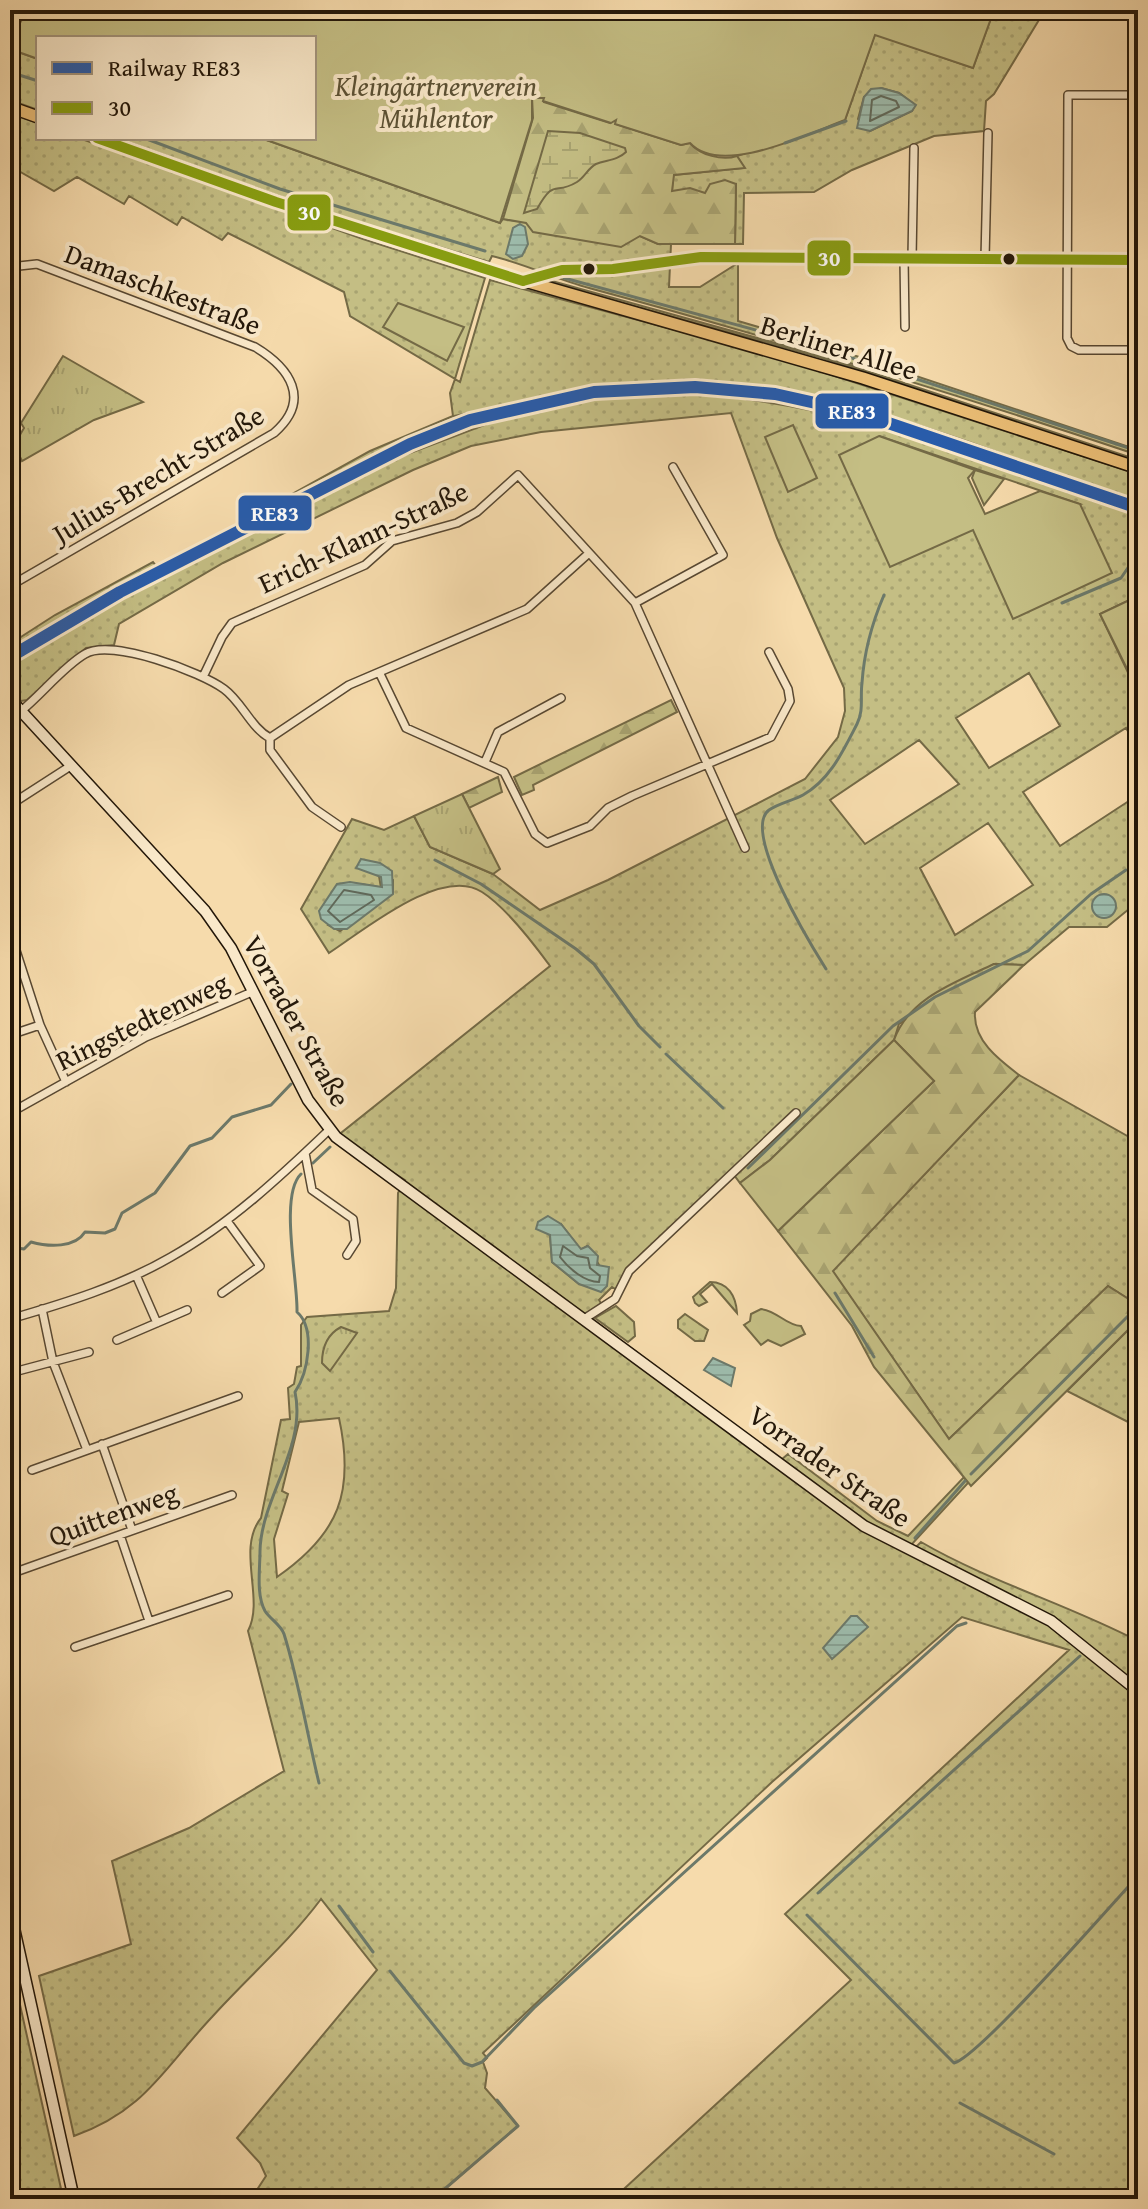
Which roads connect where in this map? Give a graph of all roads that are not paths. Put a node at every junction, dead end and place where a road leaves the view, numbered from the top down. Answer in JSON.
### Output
{"nodes":[{"id":1,"x":1134,"y":10,"type":"edge"},
{"id":2,"x":1136,"y":95,"type":"edge"},
{"id":3,"x":10,"y":107,"type":"edge"},
{"id":4,"x":36,"y":116,"type":"edge"},
{"id":5,"x":988,"y":133,"type":"dead end"},
{"id":6,"x":103,"y":140,"type":"edge"},
{"id":7,"x":914,"y":148,"type":"dead end"},
{"id":8,"x":908,"y":258,"type":"junction"},
{"id":9,"x":985,"y":259,"type":"junction"},
{"id":10,"x":1067,"y":259,"type":"junction"},
{"id":11,"x":1138,"y":260,"type":"edge"},
{"id":12,"x":10,"y":267,"type":"edge"},
{"id":13,"x":523,"y":281,"type":"junction"},
{"id":14,"x":905,"y":327,"type":"dead end"},
{"id":15,"x":1138,"y":350,"type":"edge"},
{"id":16,"x":290,"y":377,"type":"joint"},
{"id":17,"x":673,"y":467,"type":"dead end"},
{"id":18,"x":1138,"y":468,"type":"edge"},
{"id":19,"x":588,"y":554,"type":"junction"},
{"id":20,"x":10,"y":586,"type":"edge"},
{"id":21,"x":635,"y":603,"type":"junction"},
{"id":22,"x":769,"y":652,"type":"dead end"},
{"id":23,"x":380,"y":674,"type":"junction"},
{"id":24,"x":203,"y":677,"type":"junction"},
{"id":25,"x":561,"y":698,"type":"dead end"},
{"id":26,"x":10,"y":699,"type":"edge"},
{"id":27,"x":21,"y":711,"type":"junction"},
{"id":28,"x":270,"y":738,"type":"junction"},
{"id":29,"x":485,"y":762,"type":"junction"},
{"id":30,"x":706,"y":764,"type":"junction"},
{"id":31,"x":73,"y":765,"type":"junction"},
{"id":32,"x":10,"y":805,"type":"edge"},
{"id":33,"x":341,"y":827,"type":"dead end"},
{"id":34,"x":745,"y":848,"type":"dead end"},
{"id":35,"x":10,"y":932,"type":"edge"},
{"id":36,"x":252,"y":992,"type":"junction"},
{"id":37,"x":40,"y":1025,"type":"junction"},
{"id":38,"x":10,"y":1035,"type":"edge"},
{"id":39,"x":66,"y":1082,"type":"junction"},
{"id":40,"x":10,"y":1113,"type":"edge"},
{"id":41,"x":796,"y":1113,"type":"dead end"},
{"id":42,"x":329,"y":1130,"type":"junction"},
{"id":43,"x":305,"y":1153,"type":"junction"},
{"id":44,"x":227,"y":1221,"type":"junction"},
{"id":45,"x":347,"y":1255,"type":"dead end"},
{"id":46,"x":136,"y":1275,"type":"junction"},
{"id":47,"x":222,"y":1293,"type":"dead end"},
{"id":48,"x":42,"y":1309,"type":"junction"},
{"id":49,"x":187,"y":1310,"type":"dead end"},
{"id":50,"x":10,"y":1319,"type":"edge"},
{"id":51,"x":584,"y":1319,"type":"junction"},
{"id":52,"x":157,"y":1323,"type":"junction"},
{"id":53,"x":117,"y":1340,"type":"dead end"},
{"id":54,"x":89,"y":1352,"type":"dead end"},
{"id":55,"x":53,"y":1362,"type":"junction"},
{"id":56,"x":10,"y":1373,"type":"edge"},
{"id":57,"x":238,"y":1396,"type":"dead end"},
{"id":58,"x":102,"y":1444,"type":"junction"},
{"id":59,"x":87,"y":1450,"type":"junction"},
{"id":60,"x":32,"y":1470,"type":"dead end"},
{"id":61,"x":232,"y":1495,"type":"dead end"},
{"id":62,"x":132,"y":1530,"type":"junction"},
{"id":63,"x":120,"y":1535,"type":"junction"},
{"id":64,"x":10,"y":1574,"type":"edge"},
{"id":65,"x":228,"y":1595,"type":"dead end"},
{"id":66,"x":149,"y":1621,"type":"junction"},
{"id":67,"x":75,"y":1647,"type":"dead end"},
{"id":68,"x":1138,"y":1691,"type":"edge"},
{"id":69,"x":10,"y":1910,"type":"edge"},
{"id":70,"x":74,"y":2199,"type":"edge"}],
"edges":[{"from":1,"to":2,"type":"street"},
{"from":2,"to":10,"type":"street"},
{"from":3,"to":4,"type":"main road"},
{"from":5,"to":9,"type":"street"},
{"from":6,"to":13,"type":"main road","name":"Berliner Allee"},
{"from":7,"to":8,"type":"street"},
{"from":8,"to":9,"type":"street"},
{"from":8,"to":13,"type":"street"},
{"from":8,"to":14,"type":"street"},
{"from":9,"to":10,"type":"street"},
{"from":10,"to":11,"type":"street"},
{"from":10,"to":15,"type":"street"},
{"from":12,"to":16,"type":"street","name":"Damaschkestraße"},
{"from":13,"to":18,"type":"main road","name":"Berliner Allee"},
{"from":16,"to":20,"type":"street","name":"Julius-Brecht-Straße"},
{"from":17,"to":21,"type":"street"},
{"from":19,"to":21,"type":"street"},
{"from":19,"to":23,"type":"street"},
{"from":19,"to":24,"type":"street","name":"Erich-Klann-Straße"},
{"from":21,"to":30,"type":"street"},
{"from":22,"to":30,"type":"street"},
{"from":23,"to":28,"type":"street"},
{"from":23,"to":29,"type":"street"},
{"from":24,"to":27,"type":"street"},
{"from":24,"to":28,"type":"street"},
{"from":25,"to":29,"type":"street"},
{"from":26,"to":27,"type":"street","name":"Vorrader Straße"},
{"from":27,"to":31,"type":"street","name":"Vorrader Straße"},
{"from":28,"to":33,"type":"street"},
{"from":29,"to":30,"type":"street"},
{"from":30,"to":34,"type":"street"},
{"from":31,"to":32,"type":"street"},
{"from":31,"to":36,"type":"street","name":"Vorrader Straße"},
{"from":35,"to":37,"type":"street"},
{"from":36,"to":39,"type":"street","name":"Ringstedtenweg"},
{"from":36,"to":42,"type":"street","name":"Vorrader Straße"},
{"from":37,"to":38,"type":"street"},
{"from":37,"to":39,"type":"street"},
{"from":39,"to":40,"type":"street","name":"Ringstedtenweg"},
{"from":41,"to":51,"type":"street"},
{"from":42,"to":43,"type":"street"},
{"from":42,"to":51,"type":"street","name":"Vorrader Straße"},
{"from":43,"to":44,"type":"street"},
{"from":43,"to":45,"type":"street"},
{"from":44,"to":46,"type":"street"},
{"from":44,"to":47,"type":"street"},
{"from":46,"to":48,"type":"street"},
{"from":46,"to":52,"type":"street"},
{"from":48,"to":50,"type":"street"},
{"from":48,"to":55,"type":"street"},
{"from":49,"to":52,"type":"street"},
{"from":51,"to":68,"type":"street","name":"Vorrader Straße"},
{"from":52,"to":53,"type":"street"},
{"from":54,"to":55,"type":"street"},
{"from":55,"to":56,"type":"street"},
{"from":55,"to":59,"type":"street"},
{"from":57,"to":58,"type":"street"},
{"from":58,"to":59,"type":"street"},
{"from":58,"to":62,"type":"street"},
{"from":59,"to":60,"type":"street"},
{"from":61,"to":62,"type":"street","name":"Quittenweg"},
{"from":62,"to":63,"type":"street","name":"Quittenweg"},
{"from":63,"to":64,"type":"street","name":"Quittenweg"},
{"from":63,"to":66,"type":"street"},
{"from":65,"to":66,"type":"street"},
{"from":66,"to":67,"type":"street"},
{"from":69,"to":70,"type":"street"}]}
